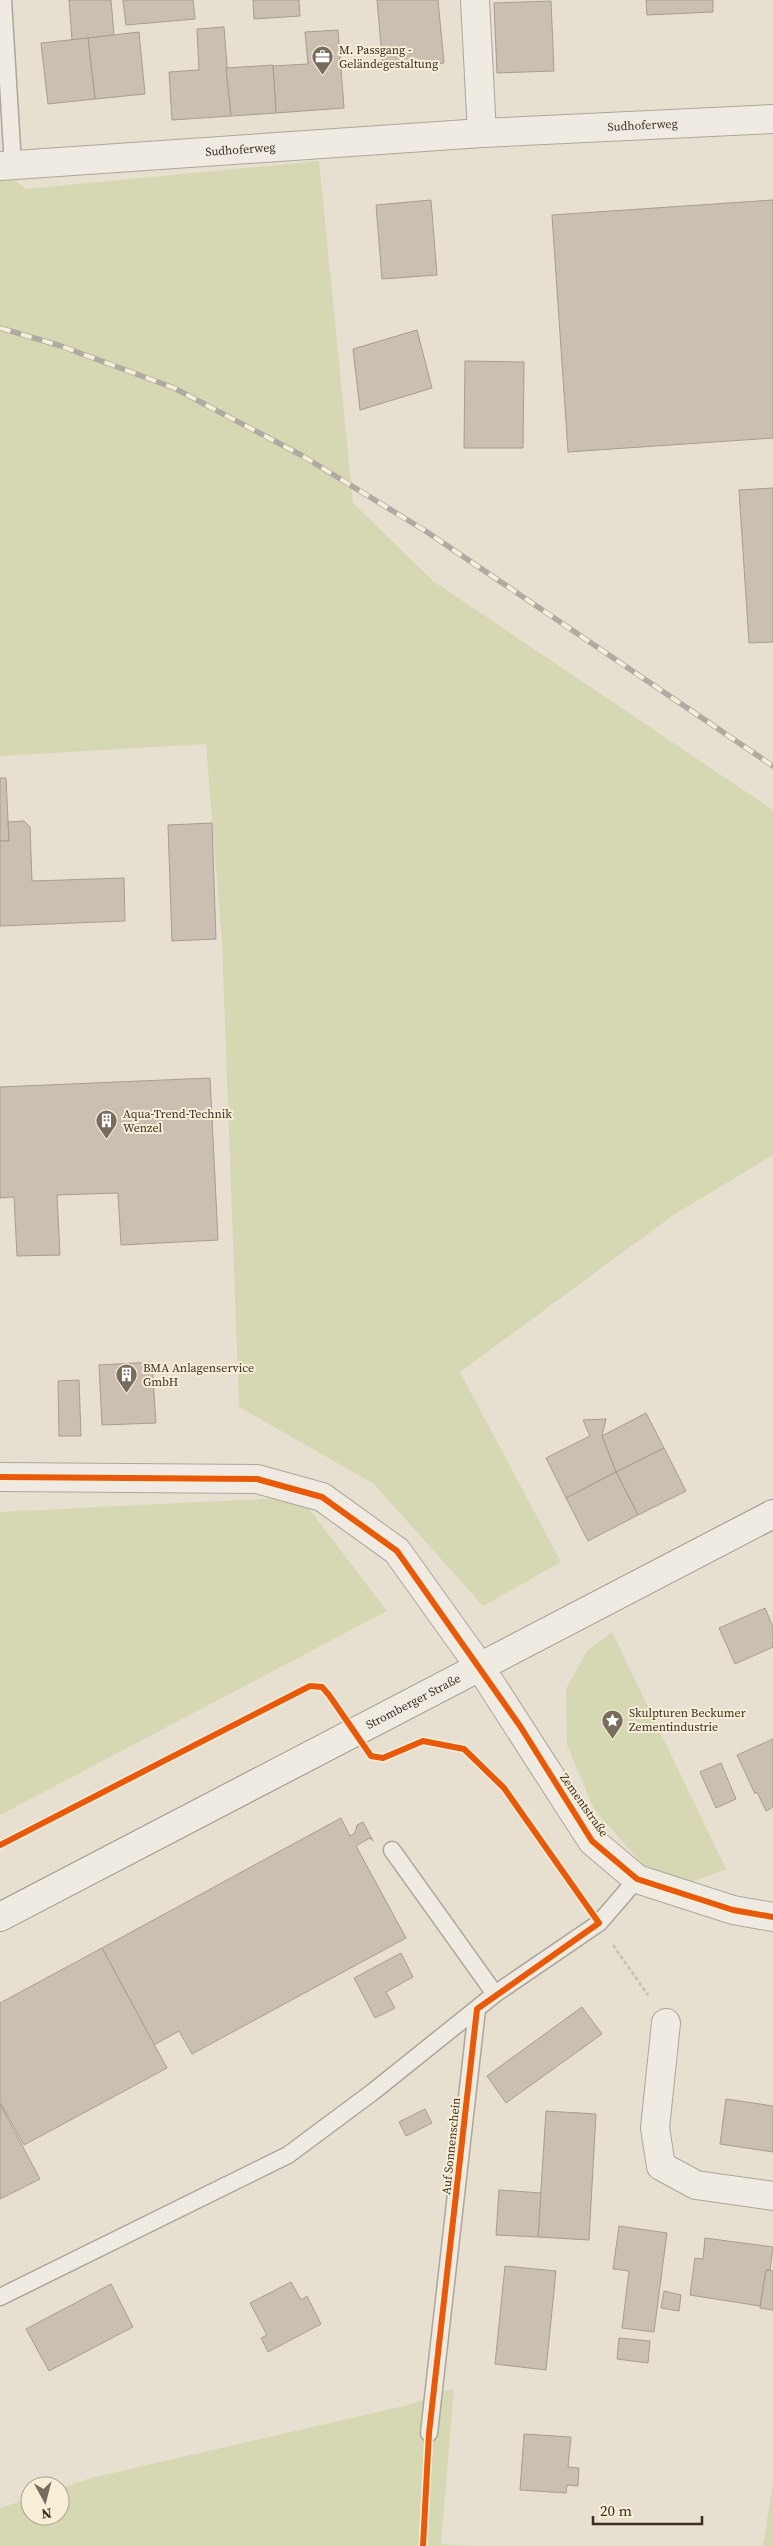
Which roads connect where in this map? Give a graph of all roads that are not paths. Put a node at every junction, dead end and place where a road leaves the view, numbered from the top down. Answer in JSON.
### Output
{"nodes":[{"id":1,"x":3,"y":0,"type":"edge"},
{"id":2,"x":475,"y":0,"type":"edge"},
{"id":3,"x":773,"y":119,"type":"edge"},
{"id":4,"x":482,"y":133,"type":"junction"},
{"id":5,"x":6,"y":165,"type":"edge"},
{"id":6,"x":0,"y":1477,"type":"edge"},
{"id":7,"x":773,"y":1514,"type":"edge"},
{"id":8,"x":480,"y":1667,"type":"junction"},
{"id":9,"x":392,"y":1850,"type":"dead end"},
{"id":10,"x":637,"y":1880,"type":"junction"},
{"id":11,"x":0,"y":1917,"type":"edge"},
{"id":12,"x":773,"y":1917,"type":"edge"},
{"id":13,"x":495,"y":1994,"type":"junction"},
{"id":14,"x":477,"y":2009,"type":"junction"},
{"id":15,"x":666,"y":2023,"type":"road end"},
{"id":16,"x":773,"y":2196,"type":"edge"},
{"id":17,"x":0,"y":2297,"type":"edge"},
{"id":18,"x":429,"y":2433,"type":"dead end"}],
"edges":[{"from":1,"to":5,"type":"lane"},
{"from":2,"to":4,"type":"street"},
{"from":3,"to":4,"type":"street","name":"Sudhoferweg"},
{"from":4,"to":5,"type":"street","name":"Sudhoferweg"},
{"from":6,"to":8,"type":"street","name":"Zementstraße"},
{"from":7,"to":8,"type":"street","name":"Stromberger Straße"},
{"from":8,"to":10,"type":"street","name":"Zementstraße"},
{"from":8,"to":11,"type":"street","name":"Stromberger Straße"},
{"from":9,"to":13,"type":"lane"},
{"from":10,"to":12,"type":"street","name":"Zementstraße"},
{"from":10,"to":13,"type":"lane"},
{"from":13,"to":14,"type":"lane"},
{"from":14,"to":17,"type":"lane"},
{"from":14,"to":18,"type":"lane","name":"Auf Sonnenschein"},
{"from":15,"to":16,"type":"street"}]}
